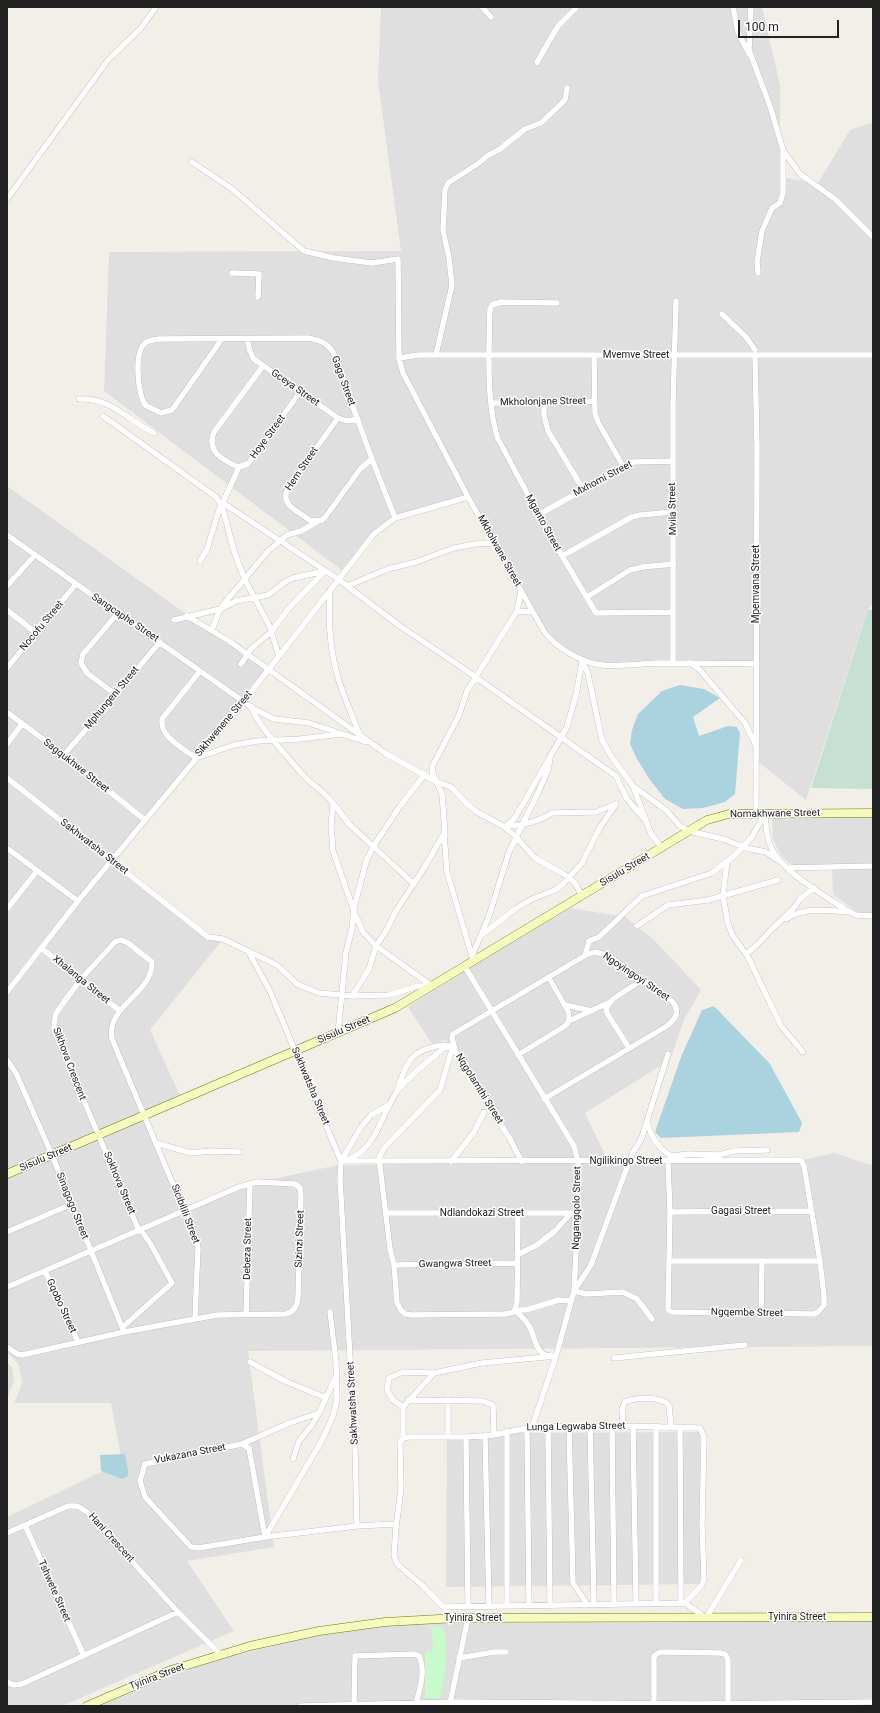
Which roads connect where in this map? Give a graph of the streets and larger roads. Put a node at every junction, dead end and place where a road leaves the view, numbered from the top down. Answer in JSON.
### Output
{"nodes":[{"id":1,"x":156,"y":7,"type":"edge"},
{"id":2,"x":482,"y":7,"type":"edge"},
{"id":3,"x":577,"y":7,"type":"edge"},
{"id":4,"x":733,"y":7,"type":"edge"},
{"id":5,"x":750,"y":9,"type":"edge"},
{"id":6,"x":492,"y":17,"type":"dead end"},
{"id":7,"x":753,"y":60,"type":"junction"},
{"id":8,"x":537,"y":62,"type":"dead end"},
{"id":9,"x":567,"y":88,"type":"dead end"},
{"id":10,"x":783,"y":150,"type":"junction"},
{"id":11,"x":192,"y":162,"type":"dead end"},
{"id":12,"x":7,"y":199,"type":"edge"},
{"id":13,"x":873,"y":237,"type":"edge"},
{"id":14,"x":232,"y":273,"type":"dead end"},
{"id":15,"x":758,"y":273,"type":"dead end"},
{"id":16,"x":258,"y":297,"type":"dead end"},
{"id":17,"x":676,"y":301,"type":"dead end"},
{"id":18,"x":557,"y":303,"type":"dead end"},
{"id":19,"x":722,"y":314,"type":"dead end"},
{"id":20,"x":222,"y":339,"type":"junction"},
{"id":21,"x":247,"y":339,"type":"junction"},
{"id":22,"x":755,"y":353,"type":"junction"},
{"id":23,"x":489,"y":354,"type":"junction"},
{"id":24,"x":436,"y":355,"type":"junction"},
{"id":25,"x":594,"y":355,"type":"junction"},
{"id":26,"x":873,"y":355,"type":"edge"},
{"id":27,"x":674,"y":356,"type":"junction"},
{"id":28,"x":399,"y":358,"type":"junction"},
{"id":29,"x":263,"y":366,"type":"junction"},
{"id":30,"x":300,"y":392,"type":"junction"},
{"id":31,"x":79,"y":399,"type":"dead end"},
{"id":32,"x":594,"y":402,"type":"junction"},
{"id":33,"x":492,"y":403,"type":"junction"},
{"id":34,"x":544,"y":403,"type":"junction"},
{"id":35,"x":103,"y":416,"type":"dead end"},
{"id":36,"x":338,"y":418,"type":"junction"},
{"id":37,"x":358,"y":419,"type":"junction"},
{"id":38,"x":154,"y":433,"type":"dead end"},
{"id":39,"x":372,"y":459,"type":"junction"},
{"id":40,"x":673,"y":461,"type":"junction"},
{"id":41,"x":623,"y":466,"type":"junction"},
{"id":42,"x":239,"y":467,"type":"junction"},
{"id":43,"x":583,"y":489,"type":"junction"},
{"id":44,"x":468,"y":497,"type":"junction"},
{"id":45,"x":222,"y":504,"type":"junction"},
{"id":46,"x":673,"y":512,"type":"junction"},
{"id":47,"x":538,"y":515,"type":"junction"},
{"id":48,"x":395,"y":518,"type":"junction"},
{"id":49,"x":317,"y":521,"type":"junction"},
{"id":50,"x":7,"y":535,"type":"edge"},
{"id":51,"x":280,"y":541,"type":"junction"},
{"id":52,"x":494,"y":543,"type":"junction"},
{"id":53,"x":35,"y":555,"type":"junction"},
{"id":54,"x":562,"y":556,"type":"junction"},
{"id":55,"x":200,"y":560,"type":"dead end"},
{"id":56,"x":674,"y":564,"type":"junction"},
{"id":57,"x":325,"y":571,"type":"junction"},
{"id":58,"x":245,"y":580,"type":"junction"},
{"id":59,"x":338,"y":580,"type":"junction"},
{"id":60,"x":76,"y":584,"type":"junction"},
{"id":61,"x":7,"y":586,"type":"edge"},
{"id":62,"x":347,"y":586,"type":"junction"},
{"id":63,"x":330,"y":590,"type":"junction"},
{"id":64,"x":521,"y":591,"type":"junction"},
{"id":65,"x":587,"y":597,"type":"junction"},
{"id":66,"x":253,"y":598,"type":"junction"},
{"id":67,"x":220,"y":608,"type":"junction"},
{"id":68,"x":517,"y":611,"type":"junction"},
{"id":69,"x":533,"y":612,"type":"junction"},
{"id":70,"x":673,"y":612,"type":"junction"},
{"id":71,"x":8,"y":613,"type":"edge"},
{"id":72,"x":118,"y":613,"type":"junction"},
{"id":73,"x":186,"y":616,"type":"junction"},
{"id":74,"x":174,"y":620,"type":"dead end"},
{"id":75,"x":212,"y":630,"type":"junction"},
{"id":76,"x":271,"y":632,"type":"junction"},
{"id":77,"x":36,"y":633,"type":"junction"},
{"id":78,"x":160,"y":642,"type":"junction"},
{"id":79,"x":247,"y":654,"type":"junction"},
{"id":80,"x":278,"y":656,"type":"junction"},
{"id":81,"x":582,"y":660,"type":"junction"},
{"id":82,"x":673,"y":663,"type":"junction"},
{"id":83,"x":690,"y":663,"type":"junction"},
{"id":84,"x":241,"y":664,"type":"dead end"},
{"id":85,"x":757,"y":664,"type":"junction"},
{"id":86,"x":7,"y":668,"type":"edge"},
{"id":87,"x":268,"y":670,"type":"junction"},
{"id":88,"x":200,"y":671,"type":"junction"},
{"id":89,"x":474,"y":678,"type":"junction"},
{"id":90,"x":115,"y":694,"type":"junction"},
{"id":91,"x":244,"y":701,"type":"junction"},
{"id":92,"x":251,"y":706,"type":"junction"},
{"id":93,"x":7,"y":712,"type":"edge"},
{"id":94,"x":22,"y":724,"type":"junction"},
{"id":95,"x":344,"y":734,"type":"junction"},
{"id":96,"x":359,"y":734,"type":"junction"},
{"id":97,"x":562,"y":738,"type":"junction"},
{"id":98,"x":273,"y":741,"type":"junction"},
{"id":99,"x":7,"y":744,"type":"edge"},
{"id":100,"x":372,"y":744,"type":"junction"},
{"id":101,"x":756,"y":746,"type":"junction"},
{"id":102,"x":64,"y":755,"type":"junction"},
{"id":103,"x":196,"y":758,"type":"junction"},
{"id":104,"x":550,"y":759,"type":"junction"},
{"id":105,"x":425,"y":774,"type":"junction"},
{"id":106,"x":7,"y":778,"type":"edge"},
{"id":107,"x":435,"y":781,"type":"junction"},
{"id":108,"x":633,"y":786,"type":"junction"},
{"id":109,"x":333,"y":803,"type":"junction"},
{"id":110,"x":756,"y":813,"type":"junction"},
{"id":111,"x":765,"y":813,"type":"junction"},
{"id":112,"x":873,"y":813,"type":"edge"},
{"id":113,"x":145,"y":820,"type":"junction"},
{"id":114,"x":646,"y":821,"type":"junction"},
{"id":115,"x":523,"y":825,"type":"junction"},
{"id":116,"x":505,"y":827,"type":"junction"},
{"id":117,"x":690,"y":831,"type":"junction"},
{"id":118,"x":444,"y":834,"type":"junction"},
{"id":119,"x":516,"y":837,"type":"junction"},
{"id":120,"x":742,"y":846,"type":"junction"},
{"id":121,"x":373,"y":847,"type":"junction"},
{"id":122,"x":7,"y":848,"type":"edge"},
{"id":123,"x":662,"y":848,"type":"junction"},
{"id":124,"x":111,"y":860,"type":"junction"},
{"id":125,"x":778,"y":860,"type":"junction"},
{"id":126,"x":727,"y":861,"type":"junction"},
{"id":127,"x":873,"y":866,"type":"edge"},
{"id":128,"x":787,"y":868,"type":"junction"},
{"id":129,"x":37,"y":871,"type":"junction"},
{"id":130,"x":568,"y":878,"type":"junction"},
{"id":131,"x":778,"y":880,"type":"dead end"},
{"id":132,"x":414,"y":884,"type":"junction"},
{"id":133,"x":814,"y":888,"type":"junction"},
{"id":134,"x":582,"y":896,"type":"junction"},
{"id":135,"x":723,"y":896,"type":"junction"},
{"id":136,"x":78,"y":901,"type":"junction"},
{"id":137,"x":354,"y":908,"type":"junction"},
{"id":138,"x":7,"y":909,"type":"edge"},
{"id":139,"x":850,"y":912,"type":"junction"},
{"id":140,"x":873,"y":916,"type":"edge"},
{"id":141,"x":778,"y":923,"type":"junction"},
{"id":142,"x":637,"y":926,"type":"dead end"},
{"id":143,"x":483,"y":934,"type":"junction"},
{"id":144,"x":376,"y":946,"type":"junction"},
{"id":145,"x":41,"y":948,"type":"junction"},
{"id":146,"x":248,"y":951,"type":"junction"},
{"id":147,"x":746,"y":954,"type":"junction"},
{"id":148,"x":585,"y":956,"type":"junction"},
{"id":149,"x":469,"y":962,"type":"junction"},
{"id":150,"x":549,"y":978,"type":"junction"},
{"id":151,"x":81,"y":979,"type":"junction"},
{"id":152,"x":642,"y":980,"type":"junction"},
{"id":153,"x":432,"y":986,"type":"junction"},
{"id":154,"x":7,"y":992,"type":"edge"},
{"id":155,"x":341,"y":995,"type":"junction"},
{"id":156,"x":352,"y":996,"type":"junction"},
{"id":157,"x":608,"y":1003,"type":"junction"},
{"id":158,"x":565,"y":1005,"type":"junction"},
{"id":159,"x":120,"y":1011,"type":"junction"},
{"id":160,"x":592,"y":1011,"type":"junction"},
{"id":161,"x":492,"y":1012,"type":"junction"},
{"id":162,"x":569,"y":1021,"type":"junction"},
{"id":163,"x":338,"y":1033,"type":"junction"},
{"id":164,"x":453,"y":1046,"type":"junction"},
{"id":165,"x":629,"y":1048,"type":"junction"},
{"id":166,"x":296,"y":1051,"type":"junction"},
{"id":167,"x":803,"y":1052,"type":"dead end"},
{"id":168,"x":668,"y":1054,"type":"dead end"},
{"id":169,"x":518,"y":1055,"type":"junction"},
{"id":170,"x":7,"y":1060,"type":"edge"},
{"id":171,"x":396,"y":1092,"type":"junction"},
{"id":172,"x":544,"y":1099,"type":"junction"},
{"id":173,"x":389,"y":1105,"type":"junction"},
{"id":174,"x":484,"y":1112,"type":"dead end"},
{"id":175,"x":145,"y":1116,"type":"junction"},
{"id":176,"x":647,"y":1120,"type":"junction"},
{"id":177,"x":99,"y":1135,"type":"junction"},
{"id":178,"x":156,"y":1143,"type":"junction"},
{"id":179,"x":767,"y":1150,"type":"dead end"},
{"id":180,"x":239,"y":1152,"type":"dead end"},
{"id":181,"x":52,"y":1155,"type":"junction"},
{"id":182,"x":801,"y":1160,"type":"joint"},
{"id":183,"x":341,"y":1161,"type":"junction"},
{"id":184,"x":629,"y":1161,"type":"junction"},
{"id":185,"x":668,"y":1161,"type":"junction"},
{"id":186,"x":380,"y":1162,"type":"junction"},
{"id":187,"x":451,"y":1162,"type":"junction"},
{"id":188,"x":522,"y":1162,"type":"junction"},
{"id":189,"x":578,"y":1162,"type":"junction"},
{"id":190,"x":7,"y":1174,"type":"edge"},
{"id":191,"x":250,"y":1184,"type":"junction"},
{"id":192,"x":72,"y":1204,"type":"junction"},
{"id":193,"x":185,"y":1210,"type":"junction"},
{"id":194,"x":811,"y":1211,"type":"junction"},
{"id":195,"x":670,"y":1212,"type":"junction"},
{"id":196,"x":386,"y":1213,"type":"junction"},
{"id":197,"x":518,"y":1213,"type":"junction"},
{"id":198,"x":571,"y":1213,"type":"junction"},
{"id":199,"x":578,"y":1213,"type":"junction"},
{"id":200,"x":140,"y":1230,"type":"junction"},
{"id":201,"x":7,"y":1232,"type":"edge"},
{"id":202,"x":90,"y":1250,"type":"junction"},
{"id":203,"x":517,"y":1255,"type":"junction"},
{"id":204,"x":670,"y":1261,"type":"junction"},
{"id":205,"x":820,"y":1261,"type":"junction"},
{"id":206,"x":762,"y":1262,"type":"junction"},
{"id":207,"x":517,"y":1263,"type":"junction"},
{"id":208,"x":394,"y":1265,"type":"junction"},
{"id":209,"x":45,"y":1271,"type":"junction"},
{"id":210,"x":7,"y":1287,"type":"edge"},
{"id":211,"x":574,"y":1291,"type":"junction"},
{"id":212,"x":571,"y":1301,"type":"junction"},
{"id":213,"x":515,"y":1310,"type":"junction"},
{"id":214,"x":330,"y":1312,"type":"dead end"},
{"id":215,"x":761,"y":1313,"type":"junction"},
{"id":216,"x":246,"y":1314,"type":"junction"},
{"id":217,"x":195,"y":1318,"type":"junction"},
{"id":218,"x":652,"y":1319,"type":"dead end"},
{"id":219,"x":126,"y":1325,"type":"dead end"},
{"id":220,"x":124,"y":1332,"type":"junction"},
{"id":221,"x":78,"y":1342,"type":"junction"},
{"id":222,"x":745,"y":1345,"type":"dead end"},
{"id":223,"x":7,"y":1347,"type":"edge"},
{"id":224,"x":556,"y":1356,"type":"junction"},
{"id":225,"x":614,"y":1358,"type":"dead end"},
{"id":226,"x":250,"y":1362,"type":"dead end"},
{"id":227,"x":336,"y":1372,"type":"junction"},
{"id":228,"x":434,"y":1373,"type":"junction"},
{"id":229,"x":326,"y":1398,"type":"junction"},
{"id":230,"x":408,"y":1400,"type":"junction"},
{"id":231,"x":448,"y":1400,"type":"junction"},
{"id":232,"x":403,"y":1406,"type":"junction"},
{"id":233,"x":319,"y":1413,"type":"junction"},
{"id":234,"x":590,"y":1426,"type":"junction"},
{"id":235,"x":612,"y":1426,"type":"junction"},
{"id":236,"x":623,"y":1426,"type":"junction"},
{"id":237,"x":633,"y":1426,"type":"junction"},
{"id":238,"x":656,"y":1426,"type":"junction"},
{"id":239,"x":530,"y":1427,"type":"junction"},
{"id":240,"x":548,"y":1427,"type":"junction"},
{"id":241,"x":569,"y":1427,"type":"junction"},
{"id":242,"x":671,"y":1427,"type":"junction"},
{"id":243,"x":680,"y":1427,"type":"junction"},
{"id":244,"x":507,"y":1431,"type":"junction"},
{"id":245,"x":494,"y":1435,"type":"junction"},
{"id":246,"x":485,"y":1436,"type":"junction"},
{"id":247,"x":448,"y":1437,"type":"junction"},
{"id":248,"x":466,"y":1437,"type":"junction"},
{"id":249,"x":403,"y":1438,"type":"junction"},
{"id":250,"x":242,"y":1444,"type":"junction"},
{"id":251,"x":293,"y":1459,"type":"dead end"},
{"id":252,"x":396,"y":1524,"type":"junction"},
{"id":253,"x":25,"y":1525,"type":"junction"},
{"id":254,"x":357,"y":1526,"type":"junction"},
{"id":255,"x":7,"y":1533,"type":"edge"},
{"id":256,"x":265,"y":1537,"type":"junction"},
{"id":257,"x":741,"y":1560,"type":"dead end"},
{"id":258,"x":636,"y":1603,"type":"junction"},
{"id":259,"x":656,"y":1603,"type":"junction"},
{"id":260,"x":683,"y":1603,"type":"junction"},
{"id":261,"x":550,"y":1604,"type":"junction"},
{"id":262,"x":587,"y":1604,"type":"junction"},
{"id":263,"x":594,"y":1604,"type":"junction"},
{"id":264,"x":614,"y":1604,"type":"junction"},
{"id":265,"x":529,"y":1605,"type":"junction"},
{"id":266,"x":489,"y":1606,"type":"junction"},
{"id":267,"x":507,"y":1606,"type":"junction"},
{"id":268,"x":444,"y":1607,"type":"junction"},
{"id":269,"x":468,"y":1607,"type":"junction"},
{"id":270,"x":178,"y":1612,"type":"junction"},
{"id":271,"x":873,"y":1617,"type":"edge"},
{"id":272,"x":454,"y":1618,"type":"junction"},
{"id":273,"x":468,"y":1618,"type":"junction"},
{"id":274,"x":706,"y":1618,"type":"junction"},
{"id":275,"x":506,"y":1652,"type":"dead end"},
{"id":276,"x":221,"y":1655,"type":"junction"},
{"id":277,"x":84,"y":1656,"type":"junction"},
{"id":278,"x":459,"y":1658,"type":"junction"},
{"id":279,"x":7,"y":1682,"type":"edge"},
{"id":280,"x":873,"y":1702,"type":"edge"},
{"id":281,"x":728,"y":1703,"type":"junction"},
{"id":282,"x":416,"y":1704,"type":"junction"},
{"id":283,"x":453,"y":1704,"type":"edge"},
{"id":284,"x":654,"y":1704,"type":"junction"},
{"id":285,"x":850,"y":1704,"type":"edge"},
{"id":286,"x":354,"y":1705,"type":"edge"},
{"id":287,"x":697,"y":1705,"type":"edge"},
{"id":288,"x":87,"y":1706,"type":"edge"},
{"id":289,"x":301,"y":1706,"type":"edge"}],
"edges":[{"from":1,"to":12,"type":"street"},
{"from":2,"to":6,"type":"street"},
{"from":3,"to":8,"type":"street"},
{"from":4,"to":7,"type":"street"},
{"from":5,"to":7,"type":"street"},
{"from":7,"to":10,"type":"street"},
{"from":9,"to":24,"type":"street"},
{"from":10,"to":13,"type":"street"},
{"from":10,"to":15,"type":"street"},
{"from":11,"to":28,"type":"street","name":"Mkholwane Street"},
{"from":14,"to":16,"type":"street"},
{"from":17,"to":27,"type":"street","name":"Mvila Street"},
{"from":18,"to":23,"type":"street","name":"Mganto Street"},
{"from":19,"to":22,"type":"street"},
{"from":20,"to":20,"type":"street","name":"Gaga Street"},
{"from":20,"to":21,"type":"street","name":"Gaga Street"},
{"from":21,"to":29,"type":"street","name":"Gceya Street"},
{"from":21,"to":37,"type":"street","name":"Gaga Street"},
{"from":22,"to":26,"type":"street","name":"Mvemve Street"},
{"from":22,"to":27,"type":"street","name":"Mvemve Street"},
{"from":22,"to":85,"type":"street","name":"Mpemvana Street"},
{"from":23,"to":24,"type":"street","name":"Mvemve Street"},
{"from":23,"to":25,"type":"street","name":"Mvemve Street"},
{"from":23,"to":33,"type":"street","name":"Mganto Street"},
{"from":24,"to":28,"type":"street","name":"Mvemve Street"},
{"from":25,"to":27,"type":"street","name":"Mvemve Street"},
{"from":25,"to":32,"type":"street"},
{"from":27,"to":40,"type":"street","name":"Mvila Street"},
{"from":28,"to":44,"type":"street","name":"Mkholwane Street"},
{"from":29,"to":30,"type":"street","name":"Gceya Street"},
{"from":29,"to":42,"type":"street"},
{"from":30,"to":36,"type":"street","name":"Gceya Street"},
{"from":30,"to":42,"type":"street","name":"Hoye Street"},
{"from":31,"to":38,"type":"street"},
{"from":32,"to":34,"type":"street","name":"Mkholonjane Street"},
{"from":32,"to":41,"type":"street"},
{"from":33,"to":34,"type":"street","name":"Mkholonjane Street"},
{"from":33,"to":47,"type":"street","name":"Mganto Street"},
{"from":34,"to":43,"type":"street"},
{"from":35,"to":45,"type":"street"},
{"from":36,"to":37,"type":"street"},
{"from":36,"to":49,"type":"street","name":"Hem Street"},
{"from":37,"to":39,"type":"street","name":"Gaga Street"},
{"from":39,"to":48,"type":"street","name":"Gaga Street"},
{"from":39,"to":49,"type":"street"},
{"from":40,"to":41,"type":"street","name":"Mxhomi Street"},
{"from":40,"to":46,"type":"street","name":"Mvila Street"},
{"from":41,"to":43,"type":"street","name":"Mxhomi Street"},
{"from":42,"to":45,"type":"street"},
{"from":43,"to":47,"type":"street","name":"Mxhomi Street"},
{"from":44,"to":48,"type":"street","name":"Sikhwenene Street"},
{"from":44,"to":52,"type":"street","name":"Mkholwane Street"},
{"from":45,"to":51,"type":"street"},
{"from":45,"to":55,"type":"street"},
{"from":45,"to":58,"type":"street"},
{"from":46,"to":54,"type":"street"},
{"from":46,"to":56,"type":"street","name":"Mvila Street"},
{"from":47,"to":54,"type":"street","name":"Mganto Street"},
{"from":48,"to":59,"type":"street","name":"Sikhwenene Street"},
{"from":49,"to":51,"type":"street"},
{"from":50,"to":53,"type":"street","name":"Sangcaphe Street"},
{"from":51,"to":57,"type":"street"},
{"from":51,"to":58,"type":"street"},
{"from":52,"to":62,"type":"street"},
{"from":52,"to":64,"type":"street","name":"Mkholwane Street"},
{"from":53,"to":60,"type":"street","name":"Sangcaphe Street"},
{"from":53,"to":61,"type":"street"},
{"from":54,"to":65,"type":"street","name":"Mganto Street"},
{"from":56,"to":65,"type":"street"},
{"from":56,"to":70,"type":"street","name":"Mvila Street"},
{"from":57,"to":59,"type":"street"},
{"from":57,"to":66,"type":"street"},
{"from":57,"to":76,"type":"street"},
{"from":58,"to":66,"type":"street"},
{"from":58,"to":67,"type":"street"},
{"from":59,"to":62,"type":"street"},
{"from":59,"to":63,"type":"street","name":"Sikhwenene Street"},
{"from":60,"to":72,"type":"street","name":"Sangcaphe Street"},
{"from":60,"to":77,"type":"street","name":"Nocofu Street"},
{"from":62,"to":89,"type":"street"},
{"from":63,"to":80,"type":"street","name":"Sikhwenene Street"},
{"from":63,"to":96,"type":"street"},
{"from":64,"to":68,"type":"street"},
{"from":64,"to":69,"type":"street","name":"Mkholwane Street"},
{"from":65,"to":70,"type":"street","name":"Mganto Street"},
{"from":66,"to":67,"type":"street"},
{"from":66,"to":76,"type":"street"},
{"from":67,"to":73,"type":"street"},
{"from":67,"to":75,"type":"street"},
{"from":68,"to":69,"type":"street"},
{"from":68,"to":89,"type":"street"},
{"from":69,"to":81,"type":"street","name":"Mkholwane Street"},
{"from":70,"to":82,"type":"street","name":"Mvila Street"},
{"from":71,"to":77,"type":"street"},
{"from":72,"to":78,"type":"street","name":"Sangcaphe Street"},
{"from":72,"to":90,"type":"street"},
{"from":73,"to":74,"type":"street"},
{"from":73,"to":75,"type":"street"},
{"from":75,"to":79,"type":"street"},
{"from":76,"to":79,"type":"street"},
{"from":76,"to":80,"type":"street"},
{"from":77,"to":86,"type":"street","name":"Nocofu Street"},
{"from":78,"to":88,"type":"street","name":"Sangcaphe Street"},
{"from":78,"to":90,"type":"street","name":"Mphungeni Street"},
{"from":79,"to":84,"type":"street"},
{"from":79,"to":87,"type":"street"},
{"from":80,"to":87,"type":"street","name":"Sikhwenene Street"},
{"from":81,"to":82,"type":"street","name":"Mkholwane Street"},
{"from":81,"to":97,"type":"street"},
{"from":81,"to":108,"type":"street"},
{"from":82,"to":83,"type":"street","name":"Mkholwane Street"},
{"from":83,"to":85,"type":"street","name":"Mkholwane Street"},
{"from":83,"to":101,"type":"street"},
{"from":85,"to":101,"type":"street","name":"Mpemvana Street"},
{"from":87,"to":91,"type":"street","name":"Sikhwenene Street"},
{"from":87,"to":96,"type":"street"},
{"from":88,"to":91,"type":"street","name":"Sangcaphe Street"},
{"from":88,"to":103,"type":"street"},
{"from":89,"to":97,"type":"street"},
{"from":89,"to":107,"type":"street"},
{"from":90,"to":102,"type":"street","name":"Mphungeni Street"},
{"from":91,"to":92,"type":"street","name":"Sangcaphe Street"},
{"from":91,"to":103,"type":"street","name":"Sikhwenene Street"},
{"from":92,"to":95,"type":"street","name":"Sangcaphe Street"},
{"from":92,"to":98,"type":"street"},
{"from":93,"to":94,"type":"street","name":"Sagqukhwe Street"},
{"from":94,"to":99,"type":"street"},
{"from":94,"to":102,"type":"street","name":"Sagqukhwe Street"},
{"from":95,"to":98,"type":"street"},
{"from":95,"to":100,"type":"street","name":"Sangcaphe Street"},
{"from":96,"to":100,"type":"street"},
{"from":97,"to":104,"type":"street"},
{"from":97,"to":114,"type":"street"},
{"from":98,"to":103,"type":"street"},
{"from":98,"to":109,"type":"street"},
{"from":100,"to":105,"type":"street"},
{"from":101,"to":110,"type":"street","name":"Mpemvana Street"},
{"from":102,"to":113,"type":"street","name":"Sagqukhwe Street"},
{"from":103,"to":113,"type":"street","name":"Sikhwenene Street"},
{"from":104,"to":115,"type":"street"},
{"from":104,"to":116,"type":"street"},
{"from":105,"to":107,"type":"street"},
{"from":105,"to":121,"type":"street"},
{"from":106,"to":124,"type":"street","name":"Sakhwatsha Street"},
{"from":107,"to":116,"type":"street"},
{"from":107,"to":118,"type":"street","name":"Nqgangqolo Street"},
{"from":108,"to":114,"type":"street"},
{"from":108,"to":117,"type":"street"},
{"from":109,"to":121,"type":"street"},
{"from":109,"to":137,"type":"street"},
{"from":110,"to":111,"type":"street","name":"Nomakhwane Street"},
{"from":110,"to":117,"type":"street","name":"Nomakhwane Street"},
{"from":111,"to":112,"type":"street","name":"Nomakhwane Street"},
{"from":111,"to":120,"type":"street"},
{"from":111,"to":125,"type":"street"},
{"from":113,"to":124,"type":"street","name":"Sikhwenene Street"},
{"from":114,"to":123,"type":"street"},
{"from":115,"to":116,"type":"street"},
{"from":115,"to":119,"type":"street"},
{"from":115,"to":130,"type":"street"},
{"from":116,"to":119,"type":"street"},
{"from":117,"to":120,"type":"street"},
{"from":117,"to":123,"type":"street","name":"Nomakhwane Street"},
{"from":118,"to":132,"type":"street"},
{"from":118,"to":149,"type":"street","name":"Nqgangqolo Street"},
{"from":119,"to":130,"type":"street"},
{"from":119,"to":143,"type":"street"},
{"from":120,"to":125,"type":"street"},
{"from":120,"to":126,"type":"street"},
{"from":121,"to":132,"type":"street"},
{"from":121,"to":137,"type":"street"},
{"from":122,"to":129,"type":"street"},
{"from":123,"to":134,"type":"street","name":"Sisulu Street"},
{"from":124,"to":136,"type":"street","name":"Sikhwenene Street"},
{"from":124,"to":146,"type":"street","name":"Sakhwatsha Street"},
{"from":125,"to":128,"type":"street"},
{"from":126,"to":135,"type":"street"},
{"from":126,"to":148,"type":"street"},
{"from":127,"to":128,"type":"street"},
{"from":128,"to":133,"type":"street"},
{"from":129,"to":136,"type":"street"},
{"from":129,"to":138,"type":"street"},
{"from":130,"to":134,"type":"street"},
{"from":130,"to":143,"type":"street"},
{"from":131,"to":135,"type":"street"},
{"from":132,"to":144,"type":"street"},
{"from":133,"to":139,"type":"street"},
{"from":133,"to":141,"type":"street"},
{"from":134,"to":149,"type":"street","name":"Sisulu Street"},
{"from":135,"to":142,"type":"street"},
{"from":135,"to":147,"type":"street"},
{"from":136,"to":145,"type":"street","name":"Sikhwenene Street"},
{"from":137,"to":144,"type":"street"},
{"from":137,"to":155,"type":"street"},
{"from":139,"to":140,"type":"street"},
{"from":139,"to":141,"type":"street"},
{"from":141,"to":147,"type":"street"},
{"from":143,"to":149,"type":"street"},
{"from":144,"to":153,"type":"street"},
{"from":144,"to":156,"type":"street"},
{"from":145,"to":151,"type":"street","name":"Xhalanga Street"},
{"from":145,"to":154,"type":"street","name":"Sikhwenene Street"},
{"from":146,"to":155,"type":"street"},
{"from":146,"to":166,"type":"street","name":"Sakhwatsha Street"},
{"from":147,"to":167,"type":"street"},
{"from":148,"to":150,"type":"street","name":"Ngoyingoyi Street"},
{"from":148,"to":152,"type":"street","name":"Ngoyingoyi Street"},
{"from":149,"to":153,"type":"street","name":"Sisulu Street"},
{"from":149,"to":161,"type":"street","name":"Nqgangqolo Street"},
{"from":150,"to":158,"type":"street"},
{"from":150,"to":161,"type":"street","name":"Ngoyingoyi Street"},
{"from":151,"to":159,"type":"street","name":"Xhalanga Street"},
{"from":151,"to":159,"type":"street","name":"Sikhova Crescent"},
{"from":151,"to":177,"type":"street","name":"Sikhova Crescent"},
{"from":152,"to":157,"type":"street"},
{"from":152,"to":165,"type":"street","name":"Ngoyingoyi Street"},
{"from":153,"to":156,"type":"street"},
{"from":153,"to":163,"type":"street","name":"Sisulu Street"},
{"from":155,"to":156,"type":"street"},
{"from":155,"to":163,"type":"street"},
{"from":157,"to":160,"type":"street"},
{"from":157,"to":165,"type":"street"},
{"from":158,"to":160,"type":"street"},
{"from":158,"to":162,"type":"street"},
{"from":159,"to":175,"type":"street","name":"Sikhova Crescent"},
{"from":160,"to":162,"type":"street"},
{"from":161,"to":164,"type":"street","name":"Nqgolamthi Street"},
{"from":161,"to":169,"type":"street","name":"Nqgangqolo Street"},
{"from":162,"to":169,"type":"street"},
{"from":163,"to":166,"type":"street","name":"Sisulu Street"},
{"from":164,"to":171,"type":"street"},
{"from":164,"to":171,"type":"street"},
{"from":164,"to":186,"type":"street"},
{"from":164,"to":188,"type":"street","name":"Nqgolamthi Street"},
{"from":165,"to":172,"type":"street","name":"Ngoyingoyi Street"},
{"from":166,"to":175,"type":"street","name":"Sisulu Street"},
{"from":166,"to":183,"type":"street","name":"Sakhwatsha Street"},
{"from":168,"to":176,"type":"street"},
{"from":169,"to":172,"type":"street","name":"Nqgangqolo Street"},
{"from":170,"to":181,"type":"street","name":"Sinagogo Street"},
{"from":171,"to":173,"type":"street"},
{"from":172,"to":189,"type":"street","name":"Nqgangqolo Street"},
{"from":173,"to":183,"type":"street"},
{"from":173,"to":183,"type":"street"},
{"from":174,"to":187,"type":"street"},
{"from":175,"to":177,"type":"street","name":"Sisulu Street"},
{"from":175,"to":178,"type":"street","name":"Sicibilili Street"},
{"from":176,"to":179,"type":"street"},
{"from":176,"to":184,"type":"street"},
{"from":177,"to":181,"type":"street","name":"Sisulu Street"},
{"from":177,"to":200,"type":"street","name":"Sokhova Street"},
{"from":178,"to":180,"type":"street"},
{"from":178,"to":193,"type":"street","name":"Sicibilili Street"},
{"from":181,"to":190,"type":"street","name":"Sisulu Street"},
{"from":181,"to":192,"type":"street","name":"Sinagogo Street"},
{"from":182,"to":185,"type":"street","name":"Ngilikingo Street"},
{"from":182,"to":194,"type":"street","name":"Ngqembe Street"},
{"from":183,"to":186,"type":"street","name":"Ngilikingo Street"},
{"from":183,"to":254,"type":"street","name":"Sakhwatsha Street"},
{"from":184,"to":185,"type":"street","name":"Ngilikingo Street"},
{"from":184,"to":189,"type":"street","name":"Ngilikingo Street"},
{"from":184,"to":211,"type":"street"},
{"from":185,"to":195,"type":"street","name":"Ngqembe Street"},
{"from":186,"to":187,"type":"street","name":"Ngilikingo Street"},
{"from":186,"to":196,"type":"street"},
{"from":187,"to":188,"type":"street","name":"Ngilikingo Street"},
{"from":188,"to":189,"type":"street","name":"Ngilikingo Street"},
{"from":189,"to":199,"type":"street","name":"Nqgangqolo Street"},
{"from":191,"to":193,"type":"street","name":"Sizinzi Street"},
{"from":191,"to":216,"type":"street","name":"Debeza Street"},
{"from":191,"to":216,"type":"street","name":"Sizinzi Street"},
{"from":192,"to":201,"type":"street"},
{"from":192,"to":202,"type":"street","name":"Sinagogo Street"},
{"from":193,"to":200,"type":"street","name":"Sizinzi Street"},
{"from":193,"to":217,"type":"street","name":"Sicibilili Street"},
{"from":194,"to":195,"type":"street","name":"Gagasi Street"},
{"from":194,"to":205,"type":"street","name":"Ngqembe Street"},
{"from":195,"to":204,"type":"street","name":"Ngqembe Street"},
{"from":196,"to":197,"type":"street","name":"Ndlandokazi Street"},
{"from":196,"to":208,"type":"street"},
{"from":197,"to":198,"type":"street","name":"Ndlandokazi Street"},
{"from":197,"to":203,"type":"street"},
{"from":198,"to":199,"type":"street","name":"Ndlandokazi Street"},
{"from":198,"to":203,"type":"street"},
{"from":199,"to":211,"type":"street","name":"Nqgangqolo Street"},
{"from":200,"to":202,"type":"street","name":"Sizinzi Street"},
{"from":200,"to":219,"type":"street","name":"Sokhova Street"},
{"from":202,"to":209,"type":"street","name":"Sizinzi Street"},
{"from":202,"to":220,"type":"street","name":"Sinagogo Street"},
{"from":203,"to":207,"type":"street"},
{"from":204,"to":206,"type":"street"},
{"from":204,"to":215,"type":"street","name":"Ngqembe Street"},
{"from":205,"to":206,"type":"street"},
{"from":205,"to":215,"type":"street","name":"Ngqembe Street"},
{"from":206,"to":215,"type":"street"},
{"from":207,"to":208,"type":"street","name":"Gwangwa Street"},
{"from":207,"to":213,"type":"street"},
{"from":208,"to":213,"type":"street"},
{"from":209,"to":210,"type":"street","name":"Sizinzi Street"},
{"from":209,"to":221,"type":"street","name":"Gqobo Street"},
{"from":211,"to":212,"type":"street","name":"Nqgangqolo Street"},
{"from":211,"to":218,"type":"street"},
{"from":212,"to":213,"type":"street"},
{"from":212,"to":224,"type":"street","name":"Nqgangqolo Street"},
{"from":213,"to":224,"type":"street"},
{"from":214,"to":227,"type":"street"},
{"from":216,"to":217,"type":"street","name":"Sizinzi Street"},
{"from":217,"to":220,"type":"street","name":"Sizinzi Street"},
{"from":220,"to":221,"type":"street","name":"Sizinzi Street"},
{"from":221,"to":223,"type":"street","name":"Sizinzi Street"},
{"from":222,"to":225,"type":"street"},
{"from":224,"to":228,"type":"street"},
{"from":224,"to":239,"type":"street","name":"Nqgangqolo Street"},
{"from":226,"to":229,"type":"street"},
{"from":227,"to":229,"type":"street"},
{"from":227,"to":256,"type":"street"},
{"from":228,"to":230,"type":"street"},
{"from":228,"to":232,"type":"street"},
{"from":229,"to":233,"type":"street"},
{"from":230,"to":231,"type":"street"},
{"from":230,"to":232,"type":"street"},
{"from":231,"to":245,"type":"street"},
{"from":231,"to":247,"type":"street"},
{"from":232,"to":249,"type":"street"},
{"from":233,"to":250,"type":"street"},
{"from":233,"to":251,"type":"street"},
{"from":234,"to":235,"type":"street","name":"Lunga Legwaba Street"},
{"from":234,"to":241,"type":"street","name":"Lunga Legwaba Street"},
{"from":234,"to":263,"type":"street"},
{"from":235,"to":236,"type":"street","name":"Lunga Legwaba Street"},
{"from":235,"to":264,"type":"street"},
{"from":236,"to":237,"type":"street","name":"Lunga Legwaba Street"},
{"from":236,"to":242,"type":"street"},
{"from":237,"to":238,"type":"street","name":"Lunga Legwaba Street"},
{"from":237,"to":258,"type":"street"},
{"from":238,"to":242,"type":"street","name":"Lunga Legwaba Street"},
{"from":238,"to":259,"type":"street"},
{"from":239,"to":240,"type":"street","name":"Lunga Legwaba Street"},
{"from":239,"to":244,"type":"street","name":"Lunga Legwaba Street"},
{"from":239,"to":265,"type":"street","name":"Nqgangqolo Street"},
{"from":240,"to":241,"type":"street","name":"Lunga Legwaba Street"},
{"from":240,"to":261,"type":"street"},
{"from":241,"to":262,"type":"street"},
{"from":242,"to":243,"type":"street","name":"Lunga Legwaba Street"},
{"from":243,"to":260,"type":"street"},
{"from":243,"to":260,"type":"street","name":"Lunga Legwaba Street"},
{"from":244,"to":245,"type":"street","name":"Lunga Legwaba Street"},
{"from":244,"to":267,"type":"street"},
{"from":245,"to":246,"type":"street","name":"Lunga Legwaba Street"},
{"from":246,"to":248,"type":"street","name":"Lunga Legwaba Street"},
{"from":246,"to":266,"type":"street"},
{"from":247,"to":248,"type":"street","name":"Lunga Legwaba Street"},
{"from":247,"to":249,"type":"street","name":"Lunga Legwaba Street"},
{"from":248,"to":269,"type":"street"},
{"from":249,"to":252,"type":"street"},
{"from":250,"to":256,"type":"street"},
{"from":250,"to":256,"type":"street","name":"Vukazana Street"},
{"from":252,"to":254,"type":"street","name":"Vukazana Street"},
{"from":252,"to":268,"type":"street"},
{"from":253,"to":255,"type":"street","name":"Hani Crescent"},
{"from":253,"to":270,"type":"street","name":"Hani Crescent"},
{"from":253,"to":277,"type":"street","name":"Tshwete Street"},
{"from":254,"to":256,"type":"street","name":"Vukazana Street"},
{"from":257,"to":274,"type":"street"},
{"from":258,"to":259,"type":"street"},
{"from":258,"to":264,"type":"street"},
{"from":259,"to":260,"type":"street"},
{"from":260,"to":274,"type":"street"},
{"from":261,"to":262,"type":"street"},
{"from":261,"to":265,"type":"street"},
{"from":262,"to":263,"type":"street"},
{"from":263,"to":264,"type":"street"},
{"from":265,"to":267,"type":"street"},
{"from":266,"to":267,"type":"street"},
{"from":266,"to":269,"type":"street"},
{"from":268,"to":269,"type":"street"},
{"from":268,"to":272,"type":"street"},
{"from":270,"to":276,"type":"street","name":"Hani Crescent"},
{"from":270,"to":277,"type":"street"},
{"from":271,"to":274,"type":"street","name":"Tyinira Street"},
{"from":272,"to":273,"type":"street","name":"Tyinira Street"},
{"from":272,"to":276,"type":"street","name":"Tyinira Street"},
{"from":273,"to":274,"type":"street","name":"Tyinira Street"},
{"from":273,"to":278,"type":"street"},
{"from":275,"to":278,"type":"street"},
{"from":276,"to":288,"type":"street","name":"Tyinira Street"},
{"from":277,"to":279,"type":"street"},
{"from":278,"to":283,"type":"street"},
{"from":280,"to":285,"type":"street"},
{"from":281,"to":284,"type":"street"},
{"from":281,"to":285,"type":"street"},
{"from":281,"to":287,"type":"street"},
{"from":282,"to":283,"type":"street"},
{"from":282,"to":286,"type":"street"},
{"from":282,"to":286,"type":"street"},
{"from":283,"to":284,"type":"street"},
{"from":284,"to":287,"type":"street"},
{"from":286,"to":289,"type":"street"}]}
